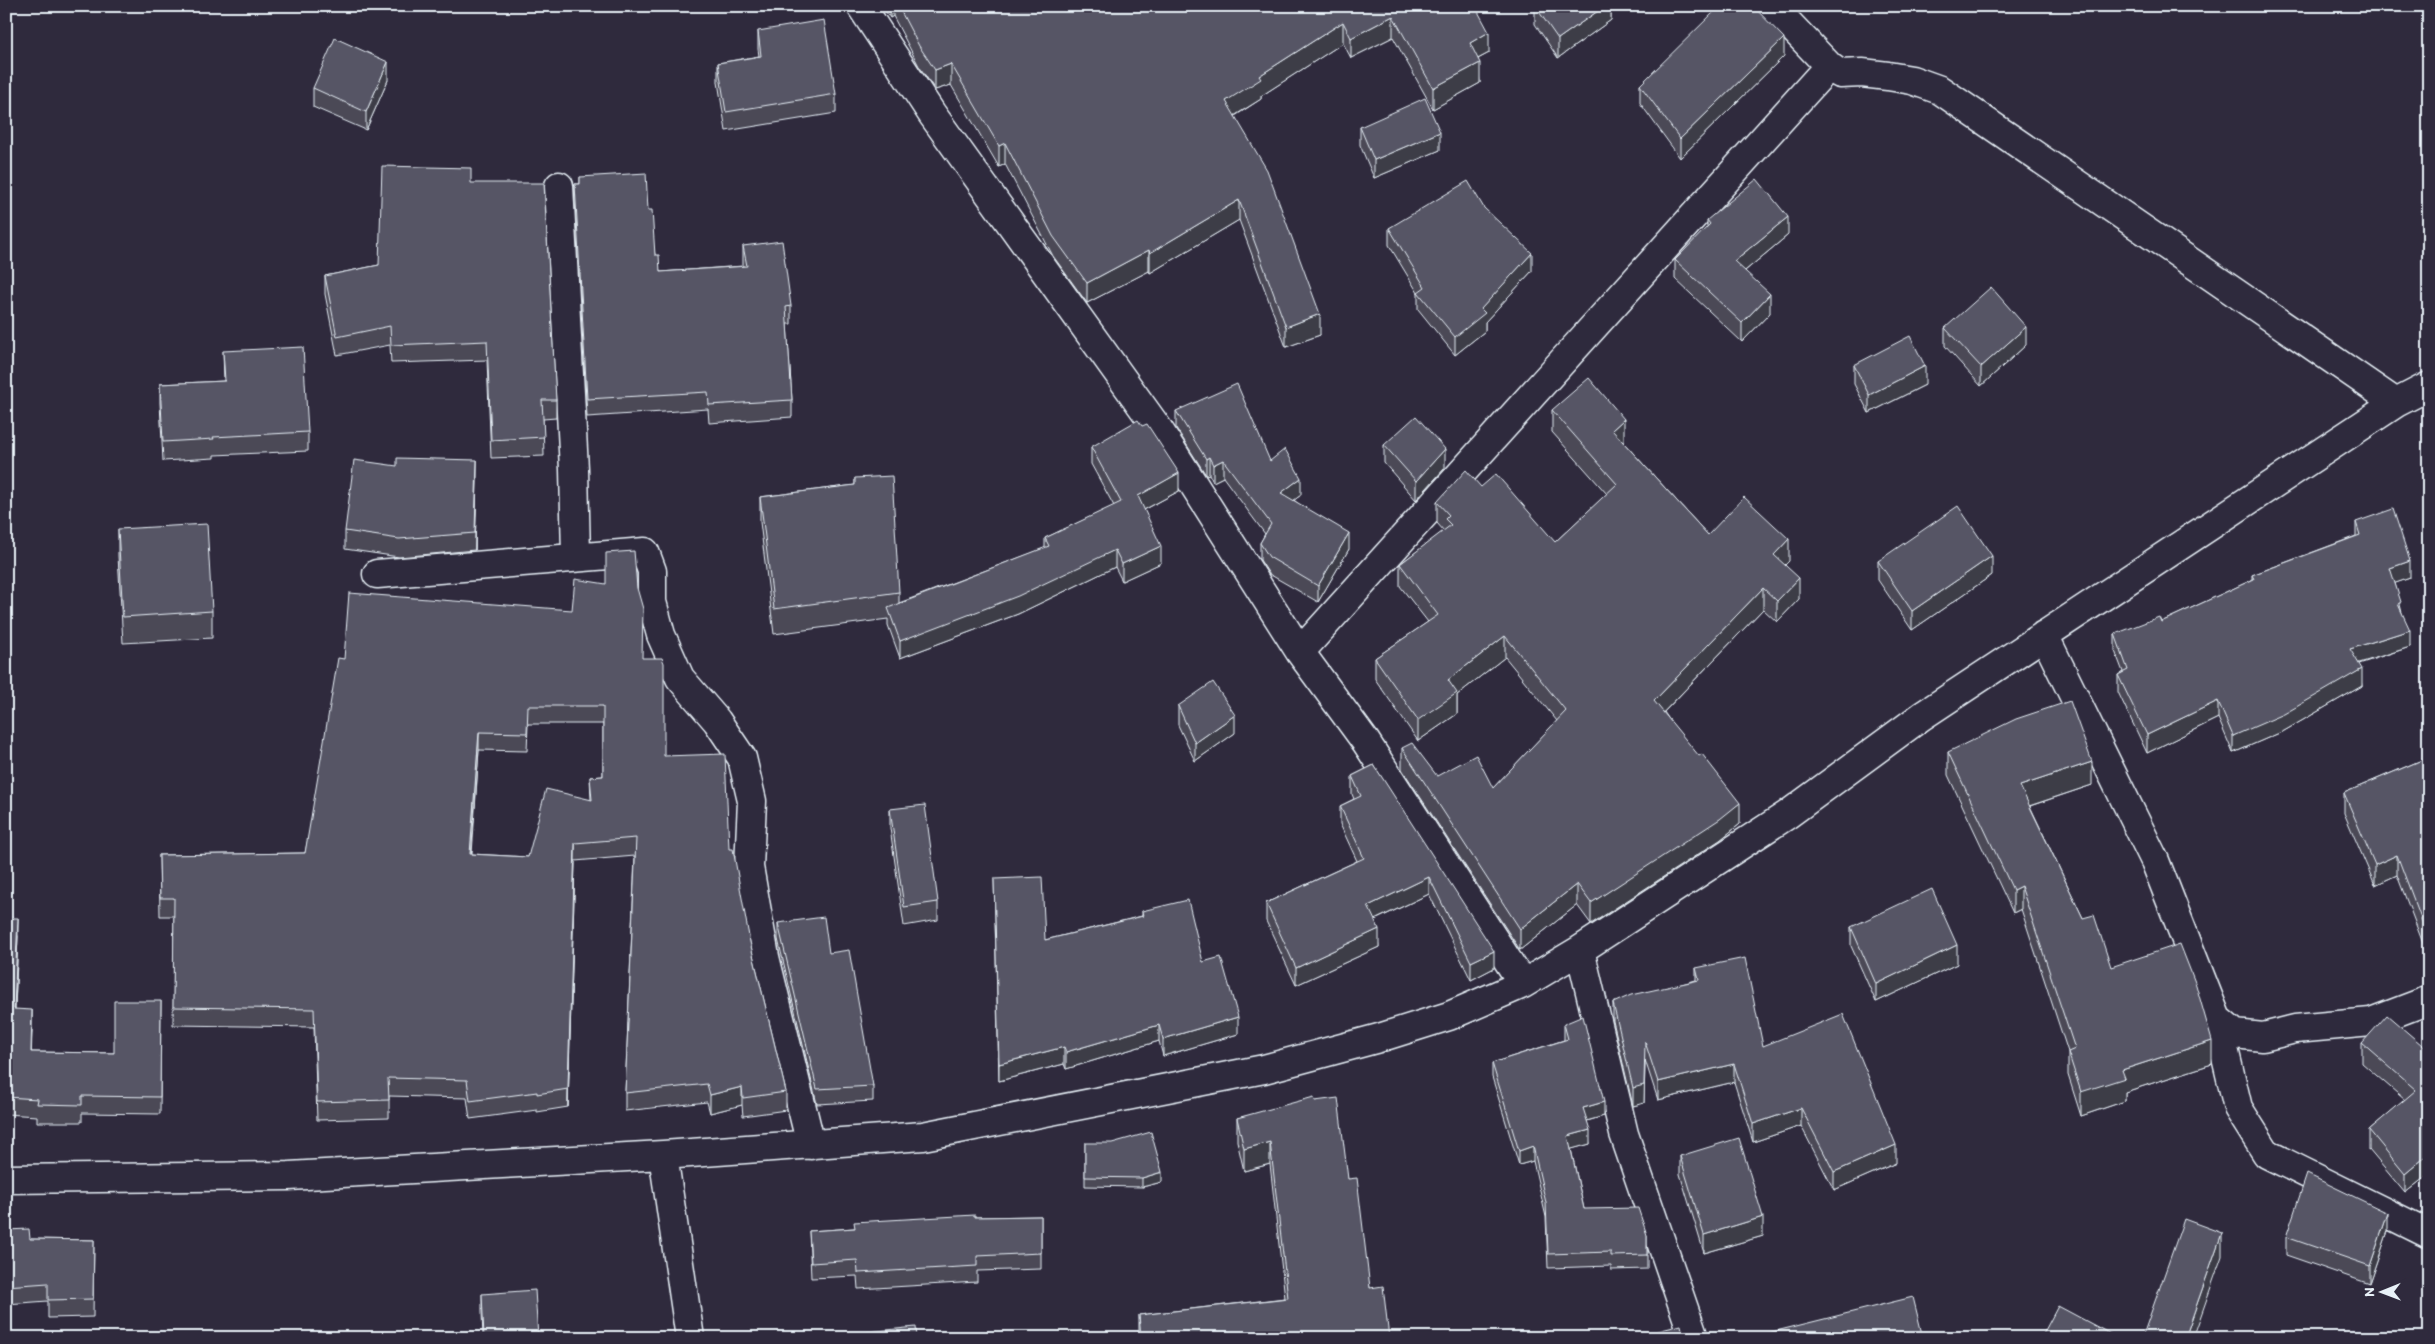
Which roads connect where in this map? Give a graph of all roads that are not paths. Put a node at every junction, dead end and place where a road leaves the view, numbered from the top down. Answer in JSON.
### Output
{"nodes":[{"id":1,"x":861,"y":6,"type":"edge"},
{"id":2,"x":1772,"y":6,"type":"edge"},
{"id":3,"x":1829,"y":66,"type":"junction"},
{"id":4,"x":559,"y":186,"type":"dead end"},
{"id":5,"x":2429,"y":386,"type":"edge"},
{"id":6,"x":2396,"y":403,"type":"junction"},
{"id":7,"x":576,"y":556,"type":"junction"},
{"id":8,"x":377,"y":574,"type":"dead end"},
{"id":9,"x":2044,"y":636,"type":"junction"},
{"id":10,"x":1300,"y":652,"type":"junction"},
{"id":11,"x":1580,"y":950,"type":"junction"},
{"id":12,"x":1523,"y":984,"type":"junction"},
{"id":13,"x":2429,"y":1000,"type":"edge"},
{"id":14,"x":2217,"y":1019,"type":"junction"},
{"id":15,"x":811,"y":1145,"type":"junction"},
{"id":16,"x":663,"y":1155,"type":"junction"},
{"id":17,"x":6,"y":1179,"type":"edge"},
{"id":18,"x":2429,"y":1234,"type":"edge"},
{"id":19,"x":690,"y":1338,"type":"edge"},
{"id":20,"x":1694,"y":1338,"type":"edge"}],
"edges":[{"from":1,"to":10,"type":"street"},
{"from":2,"to":3,"type":"street"},
{"from":3,"to":6,"type":"street"},
{"from":3,"to":10,"type":"street"},
{"from":4,"to":7,"type":"street"},
{"from":5,"to":6,"type":"street"},
{"from":6,"to":9,"type":"street"},
{"from":7,"to":8,"type":"street"},
{"from":7,"to":15,"type":"street"},
{"from":9,"to":11,"type":"street"},
{"from":9,"to":14,"type":"street"},
{"from":10,"to":12,"type":"street"},
{"from":11,"to":12,"type":"street"},
{"from":11,"to":20,"type":"street"},
{"from":12,"to":15,"type":"street"},
{"from":13,"to":14,"type":"street"},
{"from":14,"to":18,"type":"street"},
{"from":15,"to":16,"type":"street"},
{"from":16,"to":17,"type":"street"},
{"from":16,"to":19,"type":"street"}]}
